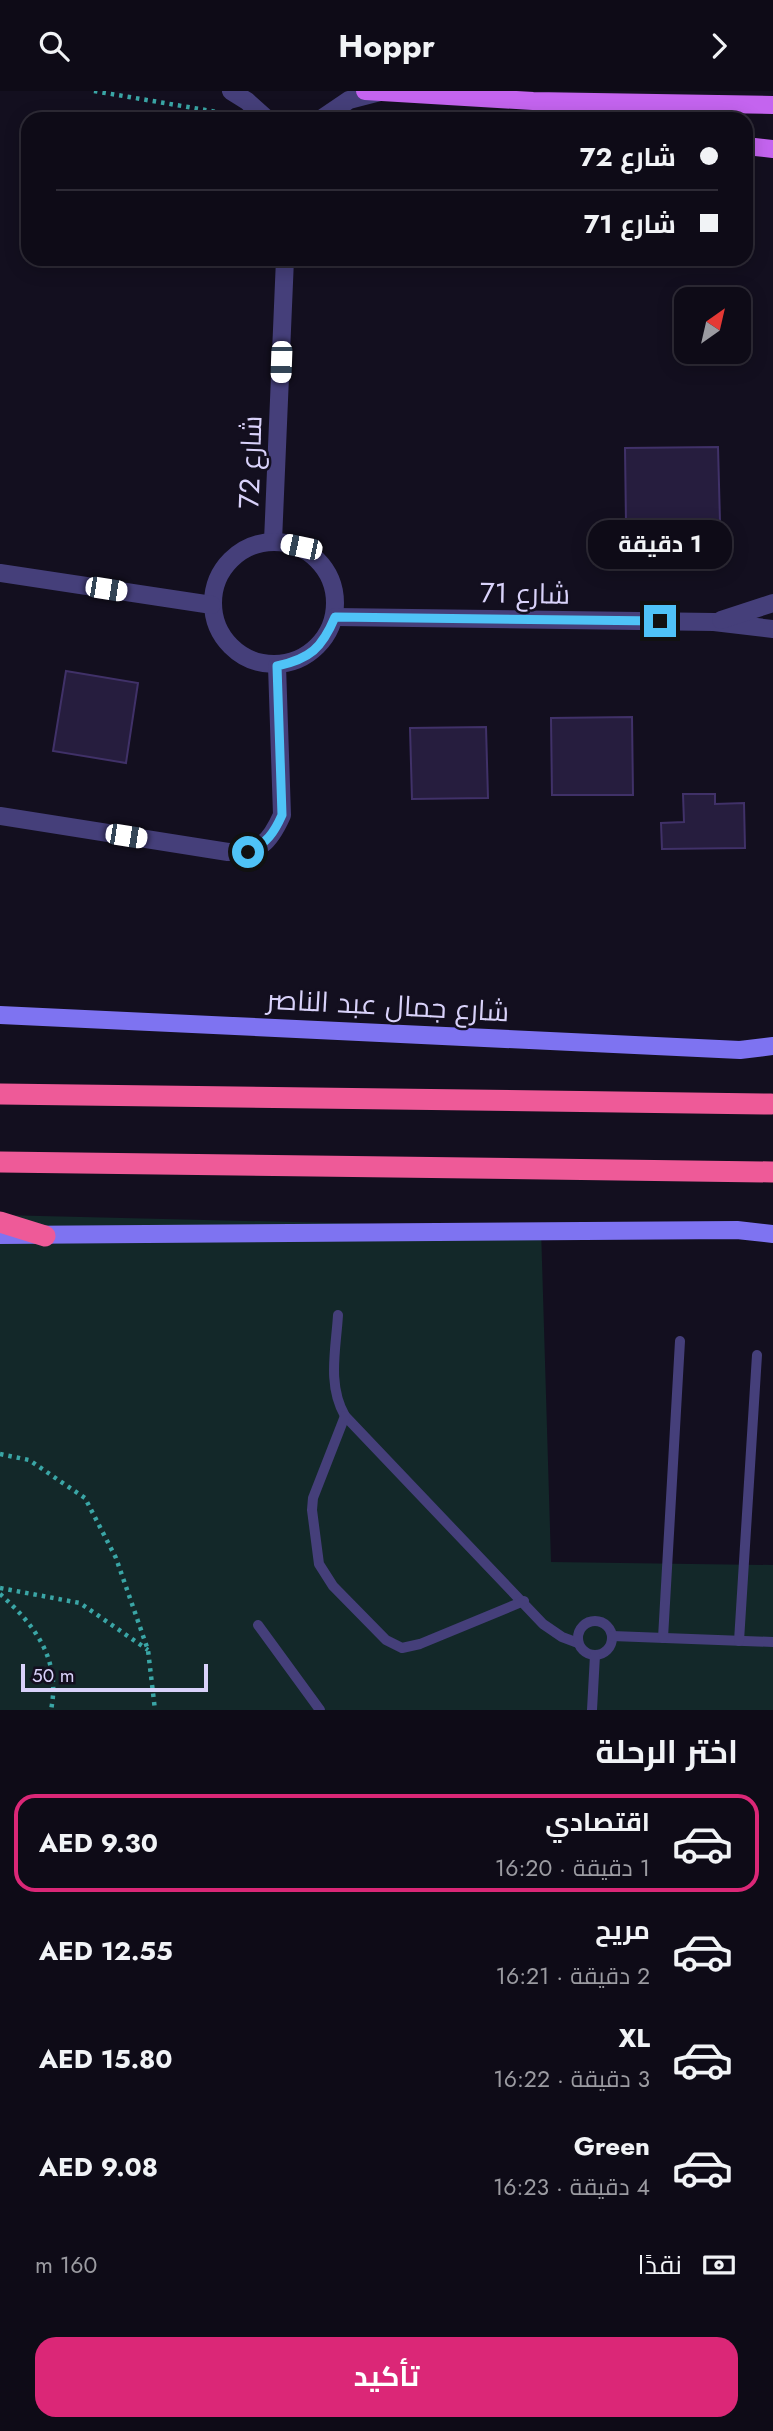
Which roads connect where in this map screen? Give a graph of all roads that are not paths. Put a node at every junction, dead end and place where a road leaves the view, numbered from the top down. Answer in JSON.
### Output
{"nodes":[{"id":1,"x":231,"y":91,"type":"edge"},
{"id":2,"x":372,"y":92,"type":"edge"},
{"id":3,"x":533,"y":101,"type":"junction"},
{"id":4,"x":773,"y":105,"type":"edge"},
{"id":5,"x":259,"y":112,"type":"edge"},
{"id":6,"x":331,"y":112,"type":"edge"},
{"id":7,"x":568,"y":112,"type":"edge"},
{"id":8,"x":753,"y":147,"type":"edge"},
{"id":9,"x":773,"y":149,"type":"edge"},
{"id":10,"x":285,"y":266,"type":"edge"},
{"id":11,"x":273,"y":541,"type":"junction"},
{"id":12,"x":0,"y":573,"type":"edge"},
{"id":13,"x":773,"y":603,"type":"edge"},
{"id":14,"x":212,"y":605,"type":"junction"},
{"id":15,"x":335,"y":617,"type":"junction"},
{"id":16,"x":714,"y":622,"type":"junction"},
{"id":17,"x":773,"y":629,"type":"edge"},
{"id":18,"x":277,"y":666,"type":"junction"},
{"id":19,"x":0,"y":816,"type":"edge"},
{"id":20,"x":0,"y":1015,"type":"edge"},
{"id":21,"x":773,"y":1046,"type":"edge"},
{"id":22,"x":0,"y":1094,"type":"edge"},
{"id":23,"x":771,"y":1104,"type":"dead end"},
{"id":24,"x":0,"y":1162,"type":"edge"},
{"id":25,"x":772,"y":1172,"type":"edge"},
{"id":26,"x":0,"y":1222,"type":"edge"},
{"id":27,"x":773,"y":1234,"type":"edge"},
{"id":28,"x":0,"y":1235,"type":"edge"},
{"id":29,"x":45,"y":1236,"type":"junction"},
{"id":30,"x":338,"y":1315,"type":"dead end"},
{"id":31,"x":680,"y":1341,"type":"dead end"},
{"id":32,"x":757,"y":1355,"type":"dead end"},
{"id":33,"x":345,"y":1416,"type":"junction"},
{"id":34,"x":523,"y":1601,"type":"junction"},
{"id":35,"x":258,"y":1625,"type":"dead end"},
{"id":36,"x":612,"y":1636,"type":"junction"},
{"id":37,"x":663,"y":1638,"type":"junction"},
{"id":38,"x":739,"y":1641,"type":"junction"},
{"id":39,"x":773,"y":1642,"type":"edge"},
{"id":40,"x":578,"y":1643,"type":"junction"},
{"id":41,"x":595,"y":1655,"type":"junction"},
{"id":42,"x":320,"y":1710,"type":"edge"},
{"id":43,"x":592,"y":1710,"type":"edge"}],
"edges":[{"from":1,"to":5,"type":"street"},
{"from":2,"to":3,"type":"main road"},
{"from":2,"to":6,"type":"street"},
{"from":3,"to":4,"type":"main road"},
{"from":3,"to":7,"type":"main road"},
{"from":8,"to":9,"type":"main road"},
{"from":10,"to":11,"type":"street","name":"شارع 72"},
{"from":11,"to":14,"type":"street"},
{"from":11,"to":15,"type":"street"},
{"from":12,"to":14,"type":"street"},
{"from":13,"to":16,"type":"street","name":"شارع 71"},
{"from":14,"to":18,"type":"street"},
{"from":15,"to":16,"type":"street","name":"شارع 71"},
{"from":15,"to":18,"type":"street"},
{"from":16,"to":17,"type":"street","name":"شارع 71"},
{"from":18,"to":19,"type":"street"},
{"from":20,"to":21,"type":"main road","name":"شارع جمال عبد الناصر"},
{"from":22,"to":23,"type":"highway"},
{"from":24,"to":25,"type":"highway"},
{"from":26,"to":29,"type":"highway"},
{"from":27,"to":29,"type":"main road"},
{"from":28,"to":29,"type":"main road"},
{"from":30,"to":33,"type":"lane"},
{"from":31,"to":37,"type":"lane"},
{"from":32,"to":38,"type":"lane"},
{"from":33,"to":34,"type":"lane"},
{"from":33,"to":34,"type":"lane"},
{"from":34,"to":40,"type":"lane"},
{"from":35,"to":42,"type":"lane"},
{"from":36,"to":37,"type":"lane"},
{"from":36,"to":40,"type":"lane"},
{"from":36,"to":41,"type":"lane"},
{"from":37,"to":38,"type":"lane"},
{"from":38,"to":39,"type":"lane"},
{"from":40,"to":41,"type":"lane"},
{"from":41,"to":43,"type":"lane"}]}
